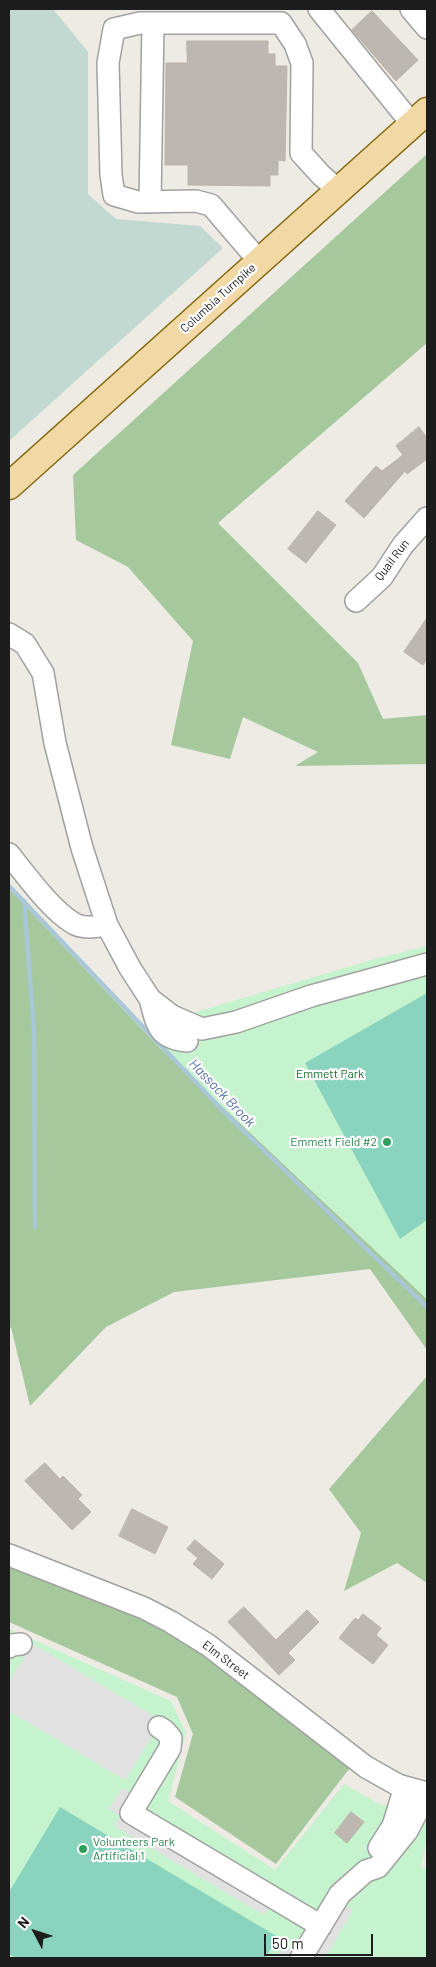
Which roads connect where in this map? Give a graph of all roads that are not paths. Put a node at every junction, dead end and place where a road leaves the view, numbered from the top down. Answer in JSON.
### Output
{"nodes":[{"id":1,"x":411,"y":9,"type":"edge"},
{"id":2,"x":327,"y":11,"type":"edge"},
{"id":3,"x":276,"y":16,"type":"edge"},
{"id":4,"x":114,"y":19,"type":"edge"},
{"id":5,"x":153,"y":23,"type":"junction"},
{"id":6,"x":427,"y":28,"type":"edge"},
{"id":7,"x":420,"y":118,"type":"edge"},
{"id":8,"x":338,"y":190,"type":"junction"},
{"id":9,"x":150,"y":202,"type":"junction"},
{"id":10,"x":259,"y":261,"type":"junction"},
{"id":11,"x":9,"y":486,"type":"edge"},
{"id":12,"x":427,"y":518,"type":"edge"},
{"id":13,"x":356,"y":601,"type":"dead end"},
{"id":14,"x":9,"y":634,"type":"edge"},
{"id":15,"x":9,"y":854,"type":"edge"},
{"id":16,"x":108,"y":924,"type":"junction"},
{"id":17,"x":427,"y":964,"type":"edge"},
{"id":18,"x":9,"y":1555,"type":"edge"},
{"id":19,"x":159,"y":1727,"type":"dead end"},
{"id":20,"x":405,"y":1787,"type":"junction"},
{"id":21,"x":427,"y":1793,"type":"edge"},
{"id":22,"x":366,"y":1871,"type":"junction"},
{"id":23,"x":320,"y":1926,"type":"junction"},
{"id":24,"x":301,"y":1958,"type":"edge"}],
"edges":[{"from":1,"to":6,"type":"street"},
{"from":2,"to":7,"type":"street"},
{"from":3,"to":5,"type":"street"},
{"from":3,"to":8,"type":"street"},
{"from":4,"to":5,"type":"street"},
{"from":4,"to":9,"type":"street"},
{"from":5,"to":9,"type":"street"},
{"from":7,"to":8,"type":"main road","name":"Columbia Turnpike"},
{"from":8,"to":10,"type":"main road","name":"Columbia Turnpike"},
{"from":9,"to":10,"type":"street"},
{"from":10,"to":11,"type":"main road","name":"Columbia Turnpike"},
{"from":12,"to":13,"type":"street","name":"Quail Run"},
{"from":14,"to":16,"type":"street"},
{"from":15,"to":16,"type":"street"},
{"from":16,"to":17,"type":"street"},
{"from":18,"to":20,"type":"street","name":"Elm Street"},
{"from":19,"to":23,"type":"street"},
{"from":20,"to":21,"type":"street","name":"Elm Street"},
{"from":20,"to":22,"type":"street"},
{"from":21,"to":22,"type":"street"},
{"from":22,"to":23,"type":"street"},
{"from":23,"to":24,"type":"street"}]}
